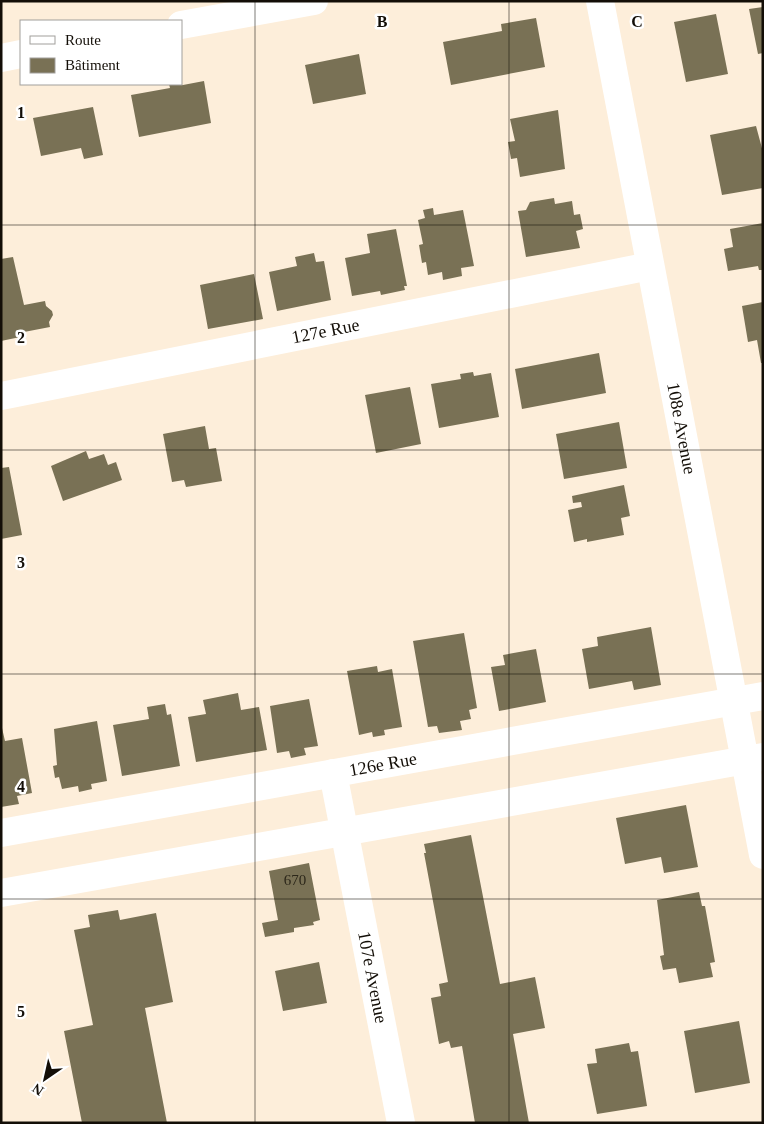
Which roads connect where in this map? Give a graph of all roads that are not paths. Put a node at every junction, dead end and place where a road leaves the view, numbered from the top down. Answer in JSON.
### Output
{"nodes":[{"id":1,"x":314,"y":1,"type":"edge"},
{"id":2,"x":600,"y":1,"type":"edge"},
{"id":3,"x":182,"y":25,"type":"edge"},
{"id":4,"x":20,"y":54,"type":"edge"},
{"id":5,"x":1,"y":58,"type":"edge"},
{"id":6,"x":650,"y":266,"type":"junction"},
{"id":7,"x":1,"y":396,"type":"edge"},
{"id":8,"x":763,"y":696,"type":"edge"},
{"id":9,"x":734,"y":701,"type":"junction"},
{"id":10,"x":754,"y":758,"type":"edge"},
{"id":11,"x":333,"y":773,"type":"junction"},
{"id":12,"x":343,"y":832,"type":"junction"},
{"id":13,"x":1,"y":833,"type":"edge"},
{"id":14,"x":763,"y":855,"type":"edge"},
{"id":15,"x":1,"y":893,"type":"edge"},
{"id":16,"x":400,"y":1123,"type":"edge"}],
"edges":[{"from":1,"to":3,"type":"street"},
{"from":2,"to":6,"type":"street","name":"108e Avenue"},
{"from":4,"to":5,"type":"street"},
{"from":6,"to":7,"type":"street","name":"127e Rue"},
{"from":6,"to":9,"type":"street","name":"108e Avenue"},
{"from":8,"to":9,"type":"street","name":"126e Rue"},
{"from":9,"to":10,"type":"street","name":"108e Avenue"},
{"from":9,"to":11,"type":"street","name":"126e Rue"},
{"from":10,"to":12,"type":"street"},
{"from":10,"to":14,"type":"street","name":"108e Avenue"},
{"from":11,"to":12,"type":"street","name":"107e Avenue"},
{"from":11,"to":13,"type":"street","name":"126e Rue"},
{"from":12,"to":15,"type":"street"},
{"from":12,"to":16,"type":"street","name":"107e Avenue"}]}
